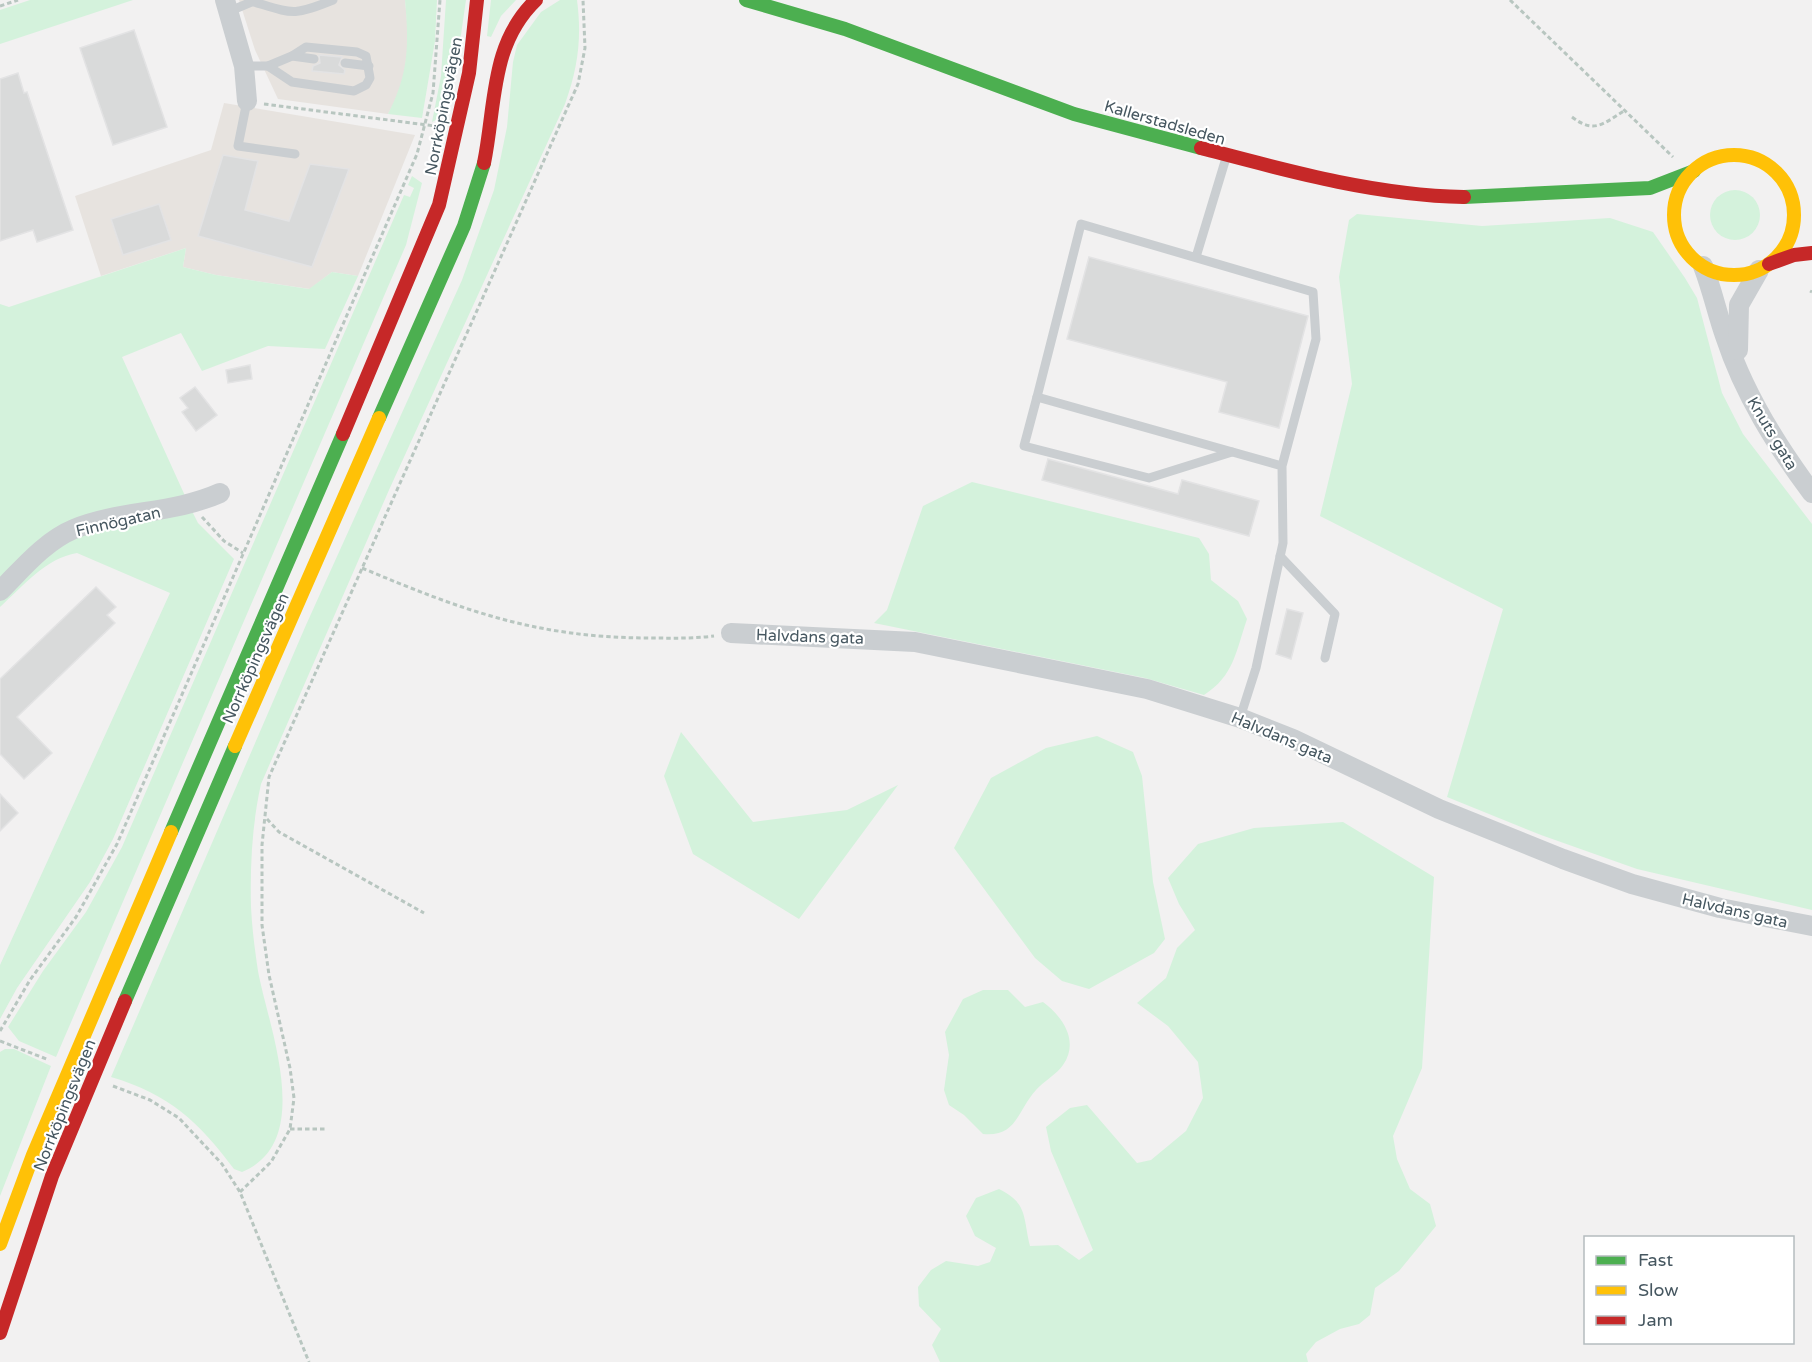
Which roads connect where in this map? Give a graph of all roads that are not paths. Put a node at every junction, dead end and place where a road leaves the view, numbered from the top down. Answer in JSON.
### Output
{"nodes":[{"id":1,"x":333,"y":0,"type":"edge"},
{"id":2,"x":477,"y":0,"type":"edge"},
{"id":3,"x":536,"y":0,"type":"edge"},
{"id":4,"x":746,"y":0,"type":"edge"},
{"id":5,"x":255,"y":1,"type":"edge"},
{"id":6,"x":227,"y":6,"type":"edge"},
{"id":7,"x":292,"y":56,"type":"junction"},
{"id":8,"x":314,"y":59,"type":"dead end"},
{"id":9,"x":345,"y":63,"type":"dead end"},
{"id":10,"x":244,"y":66,"type":"junction"},
{"id":11,"x":268,"y":66,"type":"junction"},
{"id":12,"x":369,"y":66,"type":"junction"},
{"id":13,"x":247,"y":101,"type":"joint"},
{"id":14,"x":295,"y":154,"type":"dead end"},
{"id":15,"x":1226,"y":157,"type":"junction"},
{"id":16,"x":1695,"y":171,"type":"junction"},
{"id":17,"x":1591,"y":191,"type":"junction"},
{"id":18,"x":1792,"y":199,"type":"junction"},
{"id":19,"x":1640,"y":203,"type":"dead end"},
{"id":20,"x":1660,"y":214,"type":"dead end"},
{"id":21,"x":1808,"y":224,"type":"dead end"},
{"id":22,"x":1677,"y":233,"type":"junction"},
{"id":23,"x":1812,"y":253,"type":"edge"},
{"id":24,"x":1196,"y":256,"type":"junction"},
{"id":25,"x":1703,"y":266,"type":"junction"},
{"id":26,"x":1763,"y":267,"type":"junction"},
{"id":27,"x":1739,"y":370,"type":"junction"},
{"id":28,"x":1037,"y":397,"type":"junction"},
{"id":29,"x":1232,"y":452,"type":"junction"},
{"id":30,"x":1282,"y":466,"type":"junction"},
{"id":31,"x":220,"y":493,"type":"dead end"},
{"id":32,"x":1812,"y":493,"type":"edge"},
{"id":33,"x":1280,"y":556,"type":"junction"},
{"id":34,"x":0,"y":591,"type":"edge"},
{"id":35,"x":731,"y":633,"type":"road end"},
{"id":36,"x":1325,"y":657,"type":"dead end"},
{"id":37,"x":1240,"y":718,"type":"junction"},
{"id":38,"x":1812,"y":926,"type":"edge"},
{"id":39,"x":0,"y":1244,"type":"edge"},
{"id":40,"x":0,"y":1333,"type":"edge"}],
"edges":[{"from":1,"to":5,"type":"lane"},
{"from":2,"to":39,"type":"main road","name":"Norrköpingsvägen"},
{"from":3,"to":40,"type":"main road","name":"Norrköpingsvägen"},
{"from":4,"to":15,"type":"main road","name":"Kallerstadsleden"},
{"from":5,"to":6,"type":"lane"},
{"from":6,"to":10,"type":"street"},
{"from":7,"to":8,"type":"lane"},
{"from":7,"to":11,"type":"lane"},
{"from":7,"to":12,"type":"lane"},
{"from":9,"to":12,"type":"lane"},
{"from":10,"to":11,"type":"lane"},
{"from":10,"to":13,"type":"street"},
{"from":11,"to":12,"type":"lane"},
{"from":13,"to":14,"type":"lane"},
{"from":15,"to":17,"type":"main road","name":"Kallerstadsleden"},
{"from":15,"to":24,"type":"lane"},
{"from":16,"to":17,"type":"main road","name":"Kallerstadsleden"},
{"from":16,"to":18,"type":"main road"},
{"from":16,"to":22,"type":"main road"},
{"from":17,"to":19,"type":"main road","name":"Kallerstadsleden"},
{"from":18,"to":21,"type":"main road"},
{"from":18,"to":26,"type":"main road"},
{"from":20,"to":22,"type":"main road"},
{"from":22,"to":25,"type":"main road"},
{"from":23,"to":26,"type":"main road"},
{"from":24,"to":28,"type":"lane"},
{"from":24,"to":30,"type":"lane"},
{"from":25,"to":26,"type":"main road"},
{"from":25,"to":27,"type":"street","name":"Knuts gata"},
{"from":26,"to":27,"type":"street","name":"Knuts gata"},
{"from":27,"to":32,"type":"street","name":"Knuts gata"},
{"from":28,"to":29,"type":"lane"},
{"from":28,"to":29,"type":"lane"},
{"from":29,"to":30,"type":"lane"},
{"from":30,"to":33,"type":"lane"},
{"from":31,"to":34,"type":"street","name":"Finnögatan"},
{"from":33,"to":36,"type":"lane"},
{"from":33,"to":37,"type":"lane"},
{"from":35,"to":37,"type":"street","name":"Halvdans gata"},
{"from":37,"to":38,"type":"street","name":"Halvdans gata"}]}
